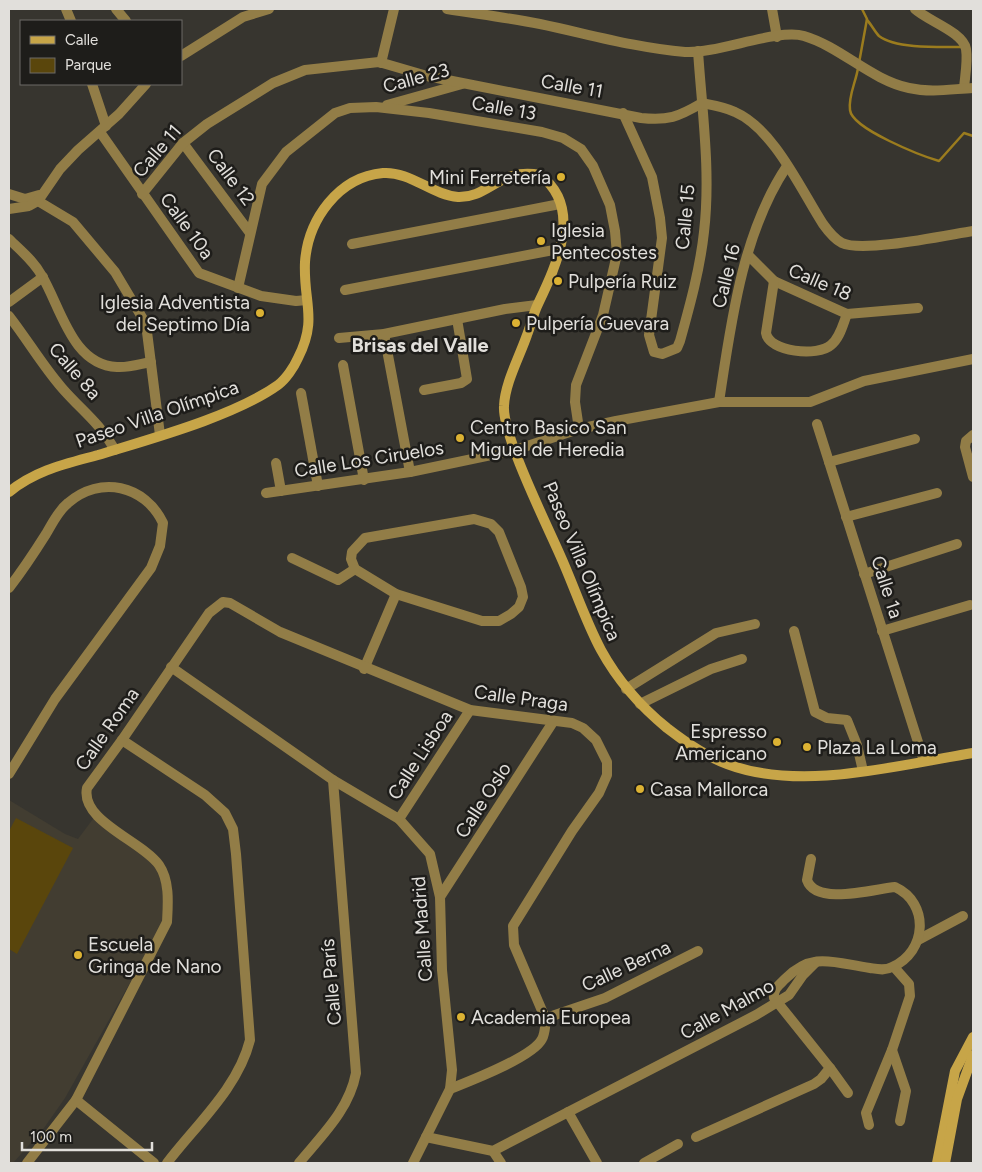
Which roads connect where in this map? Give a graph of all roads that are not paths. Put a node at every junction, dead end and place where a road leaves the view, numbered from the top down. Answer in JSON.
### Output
{"nodes":[{"id":1,"x":116,"y":9,"type":"edge"},
{"id":2,"x":269,"y":9,"type":"edge"},
{"id":3,"x":394,"y":9,"type":"edge"},
{"id":4,"x":447,"y":9,"type":"edge"},
{"id":5,"x":772,"y":9,"type":"edge"},
{"id":6,"x":915,"y":9,"type":"edge"},
{"id":7,"x":458,"y":10,"type":"edge"},
{"id":8,"x":242,"y":13,"type":"edge"},
{"id":9,"x":125,"y":20,"type":"edge"},
{"id":10,"x":777,"y":37,"type":"junction"},
{"id":11,"x":698,"y":52,"type":"junction"},
{"id":12,"x":182,"y":55,"type":"edge"},
{"id":13,"x":381,"y":63,"type":"junction"},
{"id":14,"x":465,"y":83,"type":"junction"},
{"id":15,"x":92,"y":85,"type":"edge"},
{"id":16,"x":145,"y":85,"type":"edge"},
{"id":17,"x":969,"y":88,"type":"edge"},
{"id":18,"x":702,"y":103,"type":"junction"},
{"id":19,"x":376,"y":107,"type":"junction"},
{"id":20,"x":623,"y":113,"type":"junction"},
{"id":21,"x":103,"y":129,"type":"junction"},
{"id":22,"x":183,"y":143,"type":"junction"},
{"id":23,"x":787,"y":166,"type":"junction"},
{"id":24,"x":9,"y":194,"type":"edge"},
{"id":25,"x":142,"y":194,"type":"junction"},
{"id":26,"x":40,"y":198,"type":"junction"},
{"id":27,"x":560,"y":204,"type":"junction"},
{"id":28,"x":9,"y":209,"type":"edge"},
{"id":29,"x":973,"y":231,"type":"edge"},
{"id":30,"x":250,"y":233,"type":"junction"},
{"id":31,"x":9,"y":239,"type":"edge"},
{"id":32,"x":352,"y":244,"type":"dead end"},
{"id":33,"x":559,"y":249,"type":"junction"},
{"id":34,"x":748,"y":256,"type":"junction"},
{"id":35,"x":43,"y":277,"type":"junction"},
{"id":36,"x":774,"y":281,"type":"junction"},
{"id":37,"x":238,"y":288,"type":"junction"},
{"id":38,"x":344,"y":290,"type":"dead end"},
{"id":39,"x":307,"y":300,"type":"junction"},
{"id":40,"x":9,"y":302,"type":"edge"},
{"id":41,"x":537,"y":305,"type":"junction"},
{"id":42,"x":918,"y":308,"type":"dead end"},
{"id":43,"x":847,"y":314,"type":"junction"},
{"id":44,"x":9,"y":316,"type":"edge"},
{"id":45,"x":457,"y":319,"type":"junction"},
{"id":46,"x":384,"y":334,"type":"junction"},
{"id":47,"x":339,"y":338,"type":"dead end"},
{"id":48,"x":973,"y":359,"type":"edge"},
{"id":49,"x":151,"y":362,"type":"junction"},
{"id":50,"x":343,"y":365,"type":"dead end"},
{"id":51,"x":424,"y":390,"type":"dead end"},
{"id":52,"x":301,"y":393,"type":"dead end"},
{"id":53,"x":719,"y":402,"type":"junction"},
{"id":54,"x":817,"y":424,"type":"dead end"},
{"id":55,"x":579,"y":429,"type":"junction"},
{"id":56,"x":160,"y":435,"type":"junction"},
{"id":57,"x":973,"y":435,"type":"edge"},
{"id":58,"x":915,"y":439,"type":"dead end"},
{"id":59,"x":115,"y":450,"type":"junction"},
{"id":60,"x":515,"y":450,"type":"junction"},
{"id":61,"x":276,"y":462,"type":"dead end"},
{"id":62,"x":829,"y":462,"type":"junction"},
{"id":63,"x":410,"y":472,"type":"junction"},
{"id":64,"x":973,"y":476,"type":"edge"},
{"id":65,"x":364,"y":480,"type":"junction"},
{"id":66,"x":318,"y":486,"type":"junction"},
{"id":67,"x":281,"y":491,"type":"junction"},
{"id":68,"x":9,"y":492,"type":"edge"},
{"id":69,"x":266,"y":493,"type":"dead end"},
{"id":70,"x":937,"y":493,"type":"dead end"},
{"id":71,"x":846,"y":517,"type":"junction"},
{"id":72,"x":956,"y":544,"type":"dead end"},
{"id":73,"x":292,"y":558,"type":"dead end"},
{"id":74,"x":355,"y":569,"type":"junction"},
{"id":75,"x":864,"y":574,"type":"junction"},
{"id":76,"x":9,"y":588,"type":"edge"},
{"id":77,"x":396,"y":594,"type":"junction"},
{"id":78,"x":230,"y":603,"type":"joint"},
{"id":79,"x":970,"y":604,"type":"dead end"},
{"id":80,"x":754,"y":624,"type":"dead end"},
{"id":81,"x":882,"y":631,"type":"junction"},
{"id":82,"x":794,"y":632,"type":"dead end"},
{"id":83,"x":742,"y":659,"type":"dead end"},
{"id":84,"x":172,"y":667,"type":"junction"},
{"id":85,"x":364,"y":668,"type":"junction"},
{"id":86,"x":626,"y":689,"type":"junction"},
{"id":87,"x":640,"y":704,"type":"junction"},
{"id":88,"x":470,"y":710,"type":"junction"},
{"id":89,"x":553,"y":722,"type":"junction"},
{"id":90,"x":122,"y":740,"type":"junction"},
{"id":91,"x":973,"y":753,"type":"edge"},
{"id":92,"x":924,"y":761,"type":"junction"},
{"id":93,"x":863,"y":771,"type":"junction"},
{"id":94,"x":9,"y":774,"type":"edge"},
{"id":95,"x":333,"y":780,"type":"junction"},
{"id":96,"x":399,"y":819,"type":"junction"},
{"id":97,"x":811,"y":859,"type":"dead end"},
{"id":98,"x":440,"y":897,"type":"junction"},
{"id":99,"x":963,"y":916,"type":"dead end"},
{"id":100,"x":918,"y":940,"type":"junction"},
{"id":101,"x":698,"y":951,"type":"dead end"},
{"id":102,"x":894,"y":967,"type":"junction"},
{"id":103,"x":776,"y":1003,"type":"junction"},
{"id":104,"x":546,"y":1020,"type":"junction"},
{"id":105,"x":973,"y":1037,"type":"edge"},
{"id":106,"x":892,"y":1050,"type":"junction"},
{"id":107,"x":973,"y":1055,"type":"edge"},
{"id":108,"x":830,"y":1068,"type":"junction"},
{"id":109,"x":450,"y":1090,"type":"junction"},
{"id":110,"x":848,"y":1093,"type":"dead end"},
{"id":111,"x":76,"y":1100,"type":"junction"},
{"id":112,"x":568,"y":1112,"type":"junction"},
{"id":113,"x":900,"y":1121,"type":"dead end"},
{"id":114,"x":869,"y":1125,"type":"dead end"},
{"id":115,"x":426,"y":1137,"type":"junction"},
{"id":116,"x":696,"y":1137,"type":"dead end"},
{"id":117,"x":678,"y":1144,"type":"dead end"},
{"id":118,"x":493,"y":1151,"type":"junction"},
{"id":119,"x":27,"y":1163,"type":"edge"},
{"id":120,"x":154,"y":1163,"type":"edge"},
{"id":121,"x":167,"y":1163,"type":"edge"},
{"id":122,"x":299,"y":1163,"type":"edge"},
{"id":123,"x":413,"y":1163,"type":"edge"},
{"id":124,"x":501,"y":1163,"type":"edge"},
{"id":125,"x":597,"y":1163,"type":"edge"},
{"id":126,"x":644,"y":1163,"type":"edge"},
{"id":127,"x":937,"y":1163,"type":"edge"},
{"id":128,"x":945,"y":1163,"type":"edge"}],
"edges":[{"from":1,"to":9,"type":"street"},
{"from":2,"to":8,"type":"street"},
{"from":3,"to":13,"type":"street"},
{"from":4,"to":7,"type":"street"},
{"from":5,"to":10,"type":"street"},
{"from":6,"to":17,"type":"street"},
{"from":7,"to":11,"type":"street"},
{"from":8,"to":12,"type":"street"},
{"from":10,"to":11,"type":"street"},
{"from":10,"to":17,"type":"street"},
{"from":11,"to":18,"type":"street","name":"Calle 15"},
{"from":13,"to":14,"type":"street","name":"Calle 11"},
{"from":13,"to":22,"type":"street","name":"Calle 11"},
{"from":14,"to":19,"type":"street","name":"Calle 23"},
{"from":14,"to":20,"type":"street","name":"Calle 11"},
{"from":15,"to":21,"type":"street"},
{"from":16,"to":21,"type":"street"},
{"from":18,"to":20,"type":"street","name":"Calle 11"},
{"from":18,"to":20,"type":"street","name":"Calle 15"},
{"from":18,"to":23,"type":"street"},
{"from":19,"to":30,"type":"street","name":"Calle 13"},
{"from":19,"to":55,"type":"street","name":"Calle 13"},
{"from":21,"to":25,"type":"street","name":"Calle 10a"},
{"from":21,"to":26,"type":"street"},
{"from":22,"to":25,"type":"street","name":"Calle 11"},
{"from":22,"to":30,"type":"street","name":"Calle 12"},
{"from":23,"to":29,"type":"street"},
{"from":23,"to":34,"type":"street","name":"Calle 16"},
{"from":24,"to":26,"type":"street"},
{"from":25,"to":37,"type":"street","name":"Calle 10a"},
{"from":26,"to":28,"type":"street"},
{"from":26,"to":49,"type":"street"},
{"from":27,"to":32,"type":"street"},
{"from":27,"to":33,"type":"main road","name":"Paseo Villa Olímpica"},
{"from":27,"to":39,"type":"main road","name":"Paseo Villa Olímpica"},
{"from":30,"to":37,"type":"street","name":"Calle 13"},
{"from":31,"to":35,"type":"street"},
{"from":33,"to":38,"type":"street"},
{"from":33,"to":41,"type":"main road","name":"Paseo Villa Olímpica"},
{"from":34,"to":36,"type":"street","name":"Calle 18"},
{"from":34,"to":53,"type":"street","name":"Calle 16"},
{"from":35,"to":40,"type":"street"},
{"from":35,"to":49,"type":"street"},
{"from":36,"to":43,"type":"street","name":"Calle 18"},
{"from":36,"to":43,"type":"street"},
{"from":37,"to":39,"type":"street","name":"Calle 10a"},
{"from":39,"to":56,"type":"main road","name":"Paseo Villa Olímpica"},
{"from":41,"to":45,"type":"street"},
{"from":41,"to":60,"type":"main road","name":"Paseo Villa Olímpica"},
{"from":42,"to":43,"type":"street","name":"Calle 18"},
{"from":44,"to":59,"type":"street","name":"Calle 8a"},
{"from":45,"to":46,"type":"street"},
{"from":45,"to":51,"type":"street"},
{"from":46,"to":47,"type":"street"},
{"from":46,"to":63,"type":"street"},
{"from":48,"to":53,"type":"street","name":"Calle Los Ciruelos"},
{"from":49,"to":56,"type":"street"},
{"from":50,"to":65,"type":"street"},
{"from":52,"to":66,"type":"street"},
{"from":53,"to":55,"type":"street","name":"Calle Los Ciruelos"},
{"from":54,"to":62,"type":"street","name":"Calle 1a"},
{"from":55,"to":60,"type":"street","name":"Calle Los Ciruelos"},
{"from":56,"to":59,"type":"main road","name":"Paseo Villa Olímpica"},
{"from":57,"to":64,"type":"street"},
{"from":58,"to":62,"type":"street"},
{"from":59,"to":68,"type":"main road","name":"Paseo Villa Olímpica"},
{"from":60,"to":63,"type":"street","name":"Calle Los Ciruelos"},
{"from":60,"to":86,"type":"main road","name":"Paseo Villa Olímpica"},
{"from":61,"to":67,"type":"street"},
{"from":62,"to":71,"type":"street","name":"Calle 1a"},
{"from":63,"to":65,"type":"street","name":"Calle Los Ciruelos"},
{"from":65,"to":66,"type":"street","name":"Calle Los Ciruelos"},
{"from":66,"to":67,"type":"street","name":"Calle Los Ciruelos"},
{"from":67,"to":69,"type":"street","name":"Calle Los Ciruelos"},
{"from":70,"to":71,"type":"street"},
{"from":71,"to":75,"type":"street","name":"Calle 1a"},
{"from":72,"to":75,"type":"street"},
{"from":73,"to":74,"type":"street"},
{"from":74,"to":77,"type":"street"},
{"from":74,"to":77,"type":"street"},
{"from":75,"to":81,"type":"street","name":"Calle 1a"},
{"from":76,"to":94,"type":"street"},
{"from":77,"to":85,"type":"street"},
{"from":78,"to":84,"type":"street","name":"Calle Roma"},
{"from":78,"to":85,"type":"street","name":"Calle Praga"},
{"from":79,"to":81,"type":"street"},
{"from":80,"to":86,"type":"street"},
{"from":81,"to":92,"type":"street","name":"Calle 1a"},
{"from":82,"to":93,"type":"street"},
{"from":83,"to":87,"type":"street"},
{"from":84,"to":90,"type":"street","name":"Calle Roma"},
{"from":84,"to":95,"type":"street","name":"Calle Madrid"},
{"from":85,"to":88,"type":"street","name":"Calle Praga"},
{"from":86,"to":87,"type":"main road","name":"Paseo Villa Olímpica"},
{"from":87,"to":93,"type":"main road","name":"Paseo Villa Olímpica"},
{"from":88,"to":89,"type":"street","name":"Calle Praga"},
{"from":88,"to":96,"type":"street","name":"Calle Lisboa"},
{"from":89,"to":98,"type":"street","name":"Calle Oslo"},
{"from":89,"to":104,"type":"street","name":"Calle Praga"},
{"from":90,"to":111,"type":"street","name":"Calle Roma"},
{"from":90,"to":121,"type":"street"},
{"from":91,"to":92,"type":"main road","name":"Paseo Villa Olímpica"},
{"from":92,"to":93,"type":"main road","name":"Paseo Villa Olímpica"},
{"from":95,"to":96,"type":"street","name":"Calle Madrid"},
{"from":95,"to":122,"type":"street","name":"Calle París"},
{"from":96,"to":98,"type":"street","name":"Calle Madrid"},
{"from":97,"to":100,"type":"street"},
{"from":98,"to":109,"type":"street","name":"Calle Madrid"},
{"from":99,"to":100,"type":"street"},
{"from":100,"to":102,"type":"street"},
{"from":101,"to":104,"type":"street","name":"Calle Berna"},
{"from":102,"to":103,"type":"street"},
{"from":102,"to":106,"type":"street"},
{"from":103,"to":108,"type":"street"},
{"from":103,"to":112,"type":"street","name":"Calle Malmo"},
{"from":104,"to":109,"type":"street"},
{"from":105,"to":127,"type":"main road"},
{"from":106,"to":113,"type":"street"},
{"from":106,"to":114,"type":"street"},
{"from":107,"to":128,"type":"main road"},
{"from":108,"to":110,"type":"street"},
{"from":108,"to":116,"type":"street"},
{"from":109,"to":115,"type":"street","name":"Calle Madrid"},
{"from":111,"to":119,"type":"street","name":"Calle Roma"},
{"from":111,"to":120,"type":"street"},
{"from":112,"to":118,"type":"street","name":"Calle Malmo"},
{"from":112,"to":125,"type":"street"},
{"from":115,"to":118,"type":"street"},
{"from":115,"to":123,"type":"street","name":"Calle Madrid"},
{"from":117,"to":126,"type":"street"},
{"from":118,"to":124,"type":"street"}]}
